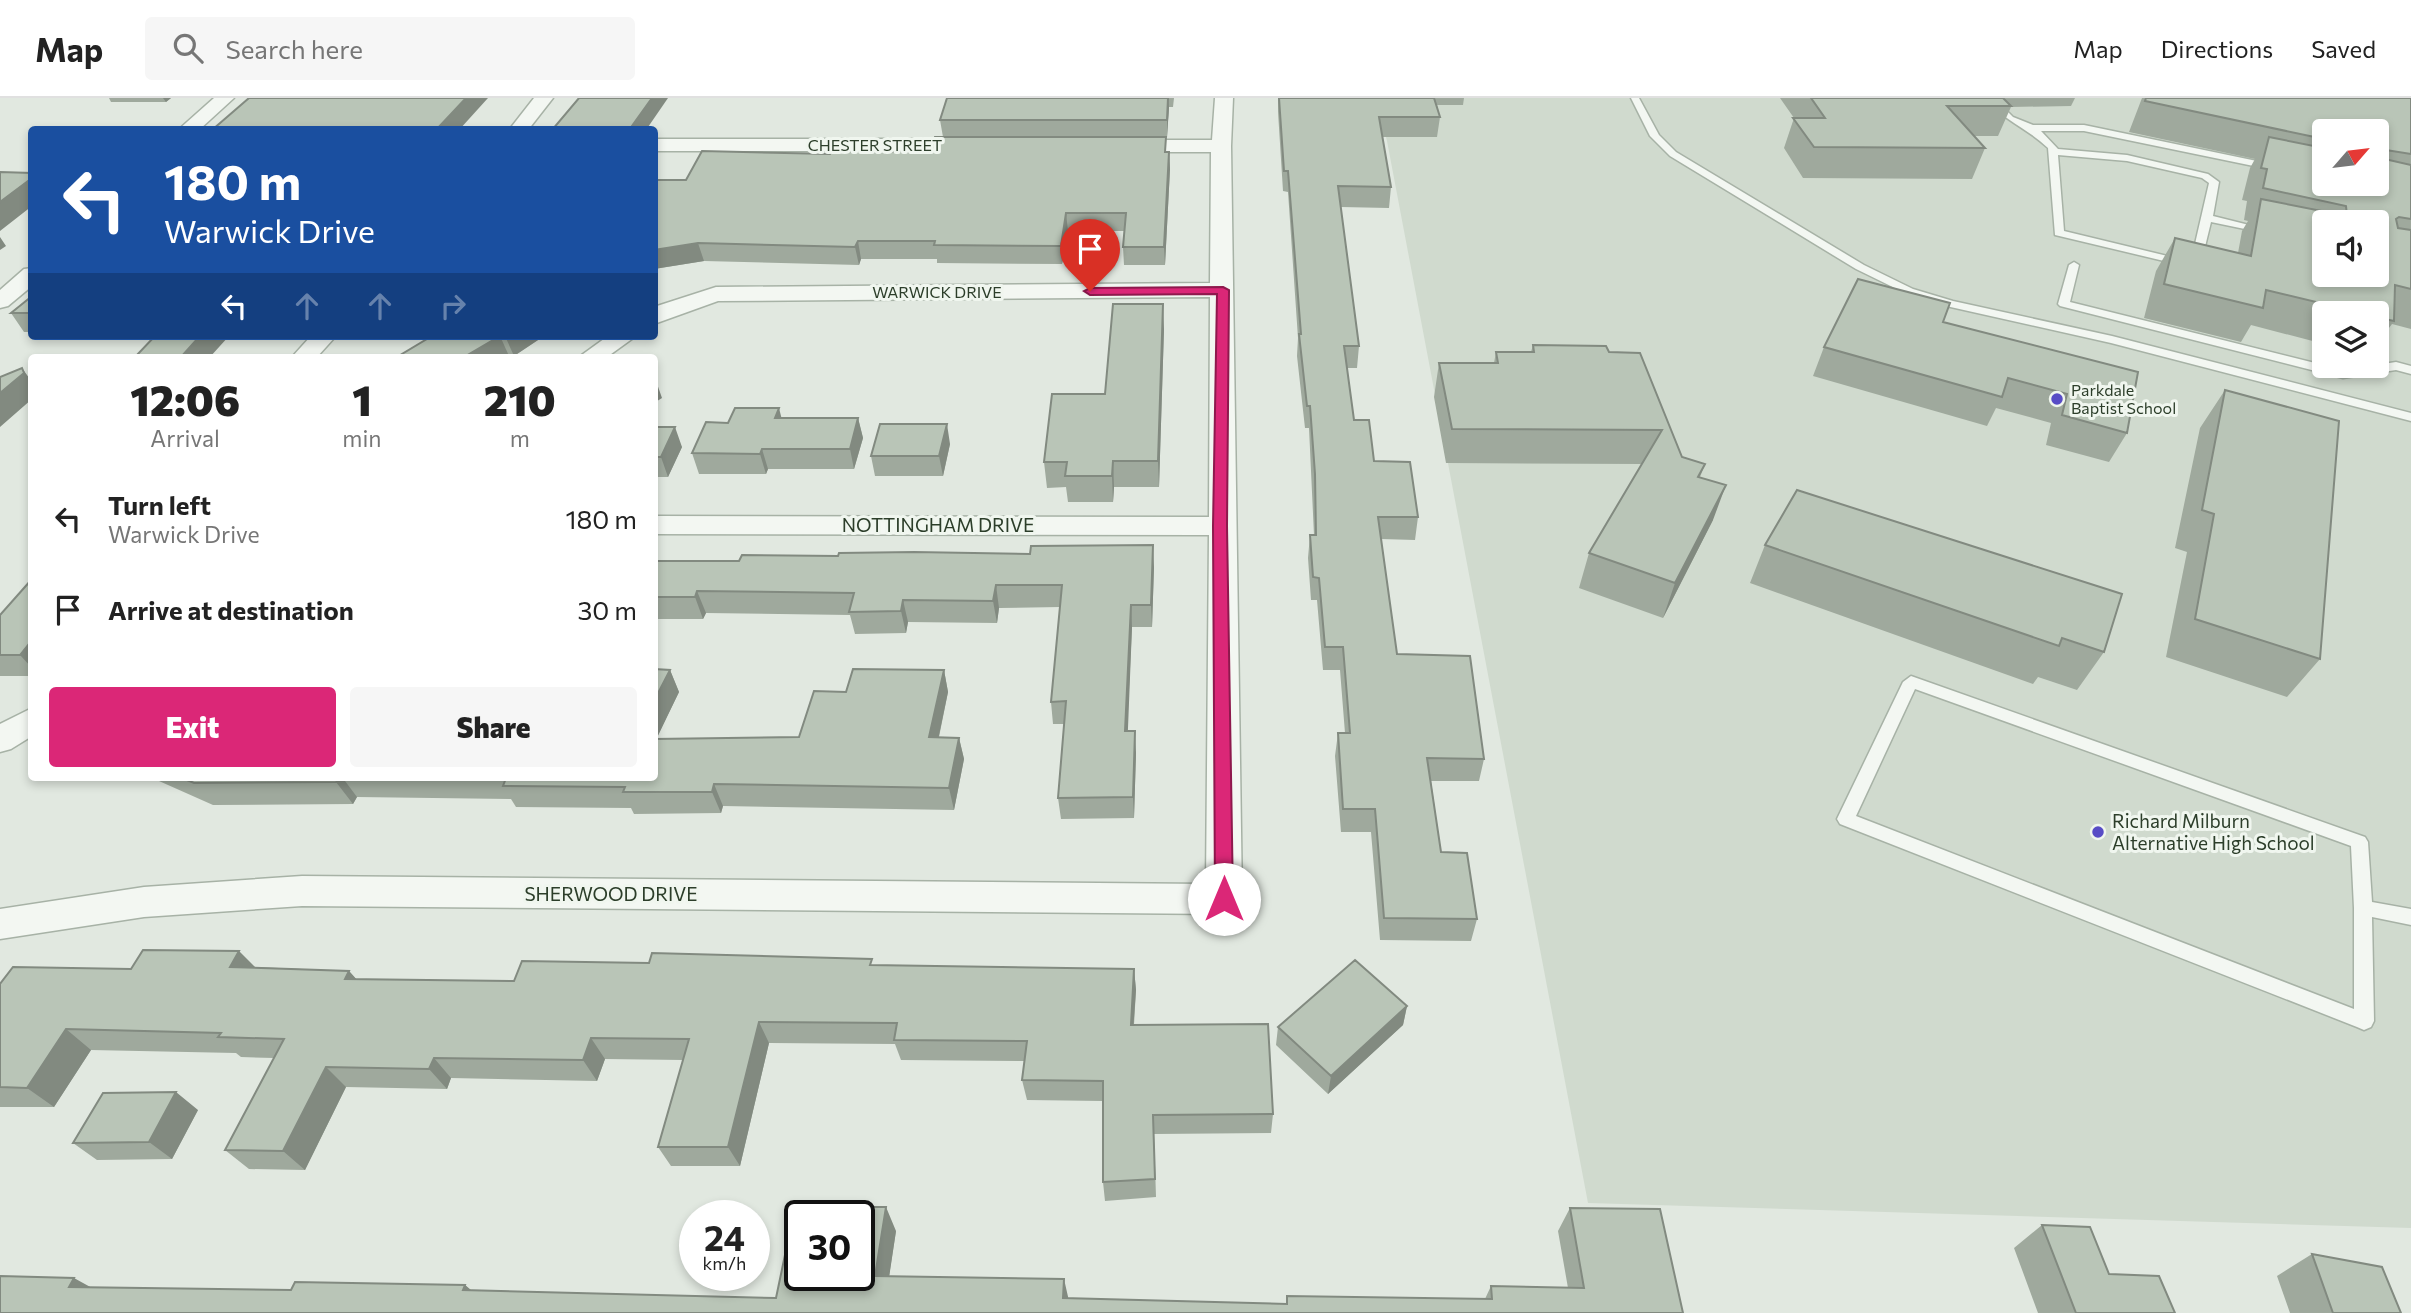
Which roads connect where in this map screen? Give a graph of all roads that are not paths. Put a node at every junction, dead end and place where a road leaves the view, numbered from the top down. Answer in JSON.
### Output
{"nodes":[{"id":1,"x":225,"y":98,"type":"edge"},
{"id":2,"x":544,"y":98,"type":"edge"},
{"id":3,"x":1224,"y":98,"type":"edge"},
{"id":4,"x":1635,"y":98,"type":"edge"},
{"id":5,"x":1989,"y":98,"type":"edge"},
{"id":6,"x":192,"y":126,"type":"edge"},
{"id":7,"x":521,"y":126,"type":"edge"},
{"id":8,"x":2032,"y":128,"type":"junction"},
{"id":9,"x":658,"y":145,"type":"edge"},
{"id":10,"x":1000,"y":146,"type":"edge"},
{"id":11,"x":1110,"y":146,"type":"edge"},
{"id":12,"x":1221,"y":146,"type":"junction"},
{"id":13,"x":2054,"y":152,"type":"junction"},
{"id":14,"x":2284,"y":170,"type":"edge"},
{"id":15,"x":2207,"y":218,"type":"junction"},
{"id":16,"x":2272,"y":232,"type":"edge"},
{"id":17,"x":2074,"y":265,"type":"dead end"},
{"id":18,"x":28,"y":277,"type":"edge"},
{"id":19,"x":1223,"y":290,"type":"junction"},
{"id":20,"x":0,"y":301,"type":"edge"},
{"id":21,"x":2064,"y":304,"type":"junction"},
{"id":22,"x":658,"y":314,"type":"edge"},
{"id":23,"x":2057,"y":327,"type":"junction"},
{"id":24,"x":320,"y":340,"type":"edge"},
{"id":25,"x":618,"y":340,"type":"edge"},
{"id":26,"x":307,"y":354,"type":"edge"},
{"id":27,"x":596,"y":354,"type":"edge"},
{"id":28,"x":2411,"y":370,"type":"edge"},
{"id":29,"x":2411,"y":417,"type":"edge"},
{"id":30,"x":658,"y":525,"type":"edge"},
{"id":31,"x":1220,"y":526,"type":"junction"},
{"id":32,"x":28,"y":722,"type":"edge"},
{"id":33,"x":0,"y":740,"type":"edge"},
{"id":34,"x":2363,"y":908,"type":"junction"},
{"id":35,"x":2411,"y":917,"type":"edge"},
{"id":36,"x":0,"y":925,"type":"edge"}],
"edges":[{"from":1,"to":6,"type":"street"},
{"from":2,"to":7,"type":"street"},
{"from":3,"to":12,"type":"street"},
{"from":4,"to":23,"type":"lane"},
{"from":5,"to":8,"type":"lane"},
{"from":8,"to":13,"type":"lane"},
{"from":8,"to":14,"type":"lane"},
{"from":9,"to":10,"type":"street","name":"CHESTER STREET"},
{"from":11,"to":12,"type":"street"},
{"from":12,"to":19,"type":"street"},
{"from":13,"to":15,"type":"lane"},
{"from":13,"to":15,"type":"lane"},
{"from":15,"to":16,"type":"lane"},
{"from":17,"to":21,"type":"lane"},
{"from":18,"to":20,"type":"street"},
{"from":19,"to":22,"type":"street","name":"WARWICK DRIVE"},
{"from":19,"to":31,"type":"street"},
{"from":21,"to":23,"type":"lane"},
{"from":21,"to":28,"type":"lane"},
{"from":23,"to":29,"type":"lane"},
{"from":24,"to":26,"type":"street"},
{"from":25,"to":27,"type":"street"},
{"from":30,"to":31,"type":"street","name":"NOTTINGHAM DRIVE"},
{"from":31,"to":36,"type":"street","name":"SHERWOOD DRIVE"},
{"from":32,"to":33,"type":"street"},
{"from":34,"to":34,"type":"lane"},
{"from":34,"to":35,"type":"lane"}]}
